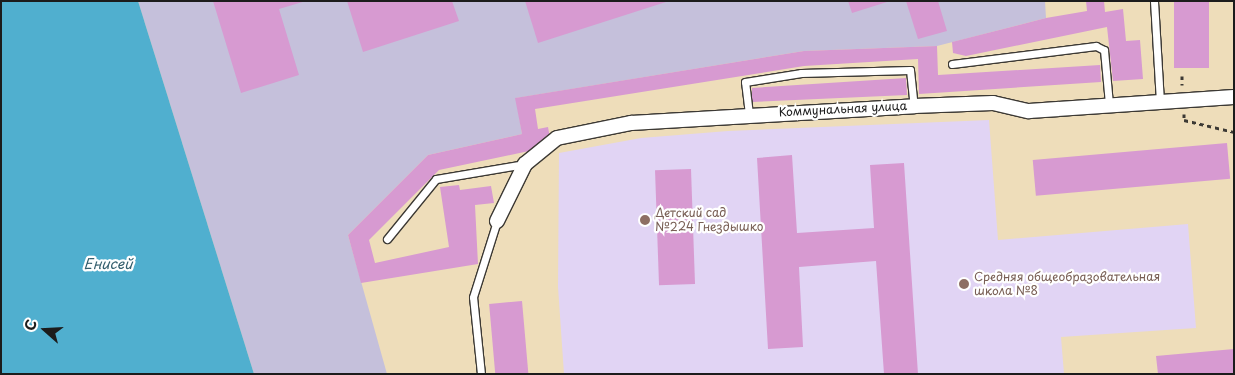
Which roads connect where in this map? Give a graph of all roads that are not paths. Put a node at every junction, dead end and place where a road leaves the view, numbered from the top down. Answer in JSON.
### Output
{"nodes":[{"id":1,"x":1154,"y":1,"type":"edge"},
{"id":2,"x":952,"y":64,"type":"dead end"},
{"id":3,"x":1234,"y":97,"type":"edge"},
{"id":4,"x":1160,"y":100,"type":"junction"},
{"id":5,"x":1109,"y":104,"type":"junction"},
{"id":6,"x":914,"y":106,"type":"junction"},
{"id":7,"x":749,"y":114,"type":"junction"},
{"id":8,"x":525,"y":164,"type":"junction"},
{"id":9,"x":497,"y":221,"type":"joint"},
{"id":10,"x":387,"y":238,"type":"dead end"},
{"id":11,"x":481,"y":374,"type":"edge"}],
"edges":[{"from":1,"to":4,"type":"lane"},
{"from":2,"to":5,"type":"lane"},
{"from":3,"to":4,"type":"street","name":"Коммунальная улица"},
{"from":4,"to":5,"type":"street","name":"Коммунальная улица"},
{"from":5,"to":6,"type":"street","name":"Коммунальная улица"},
{"from":6,"to":7,"type":"street","name":"Коммунальная улица"},
{"from":6,"to":7,"type":"lane"},
{"from":7,"to":8,"type":"street","name":"Коммунальная улица"},
{"from":8,"to":9,"type":"street","name":"Коммунальная улица"},
{"from":8,"to":10,"type":"lane"},
{"from":9,"to":11,"type":"lane"}]}
